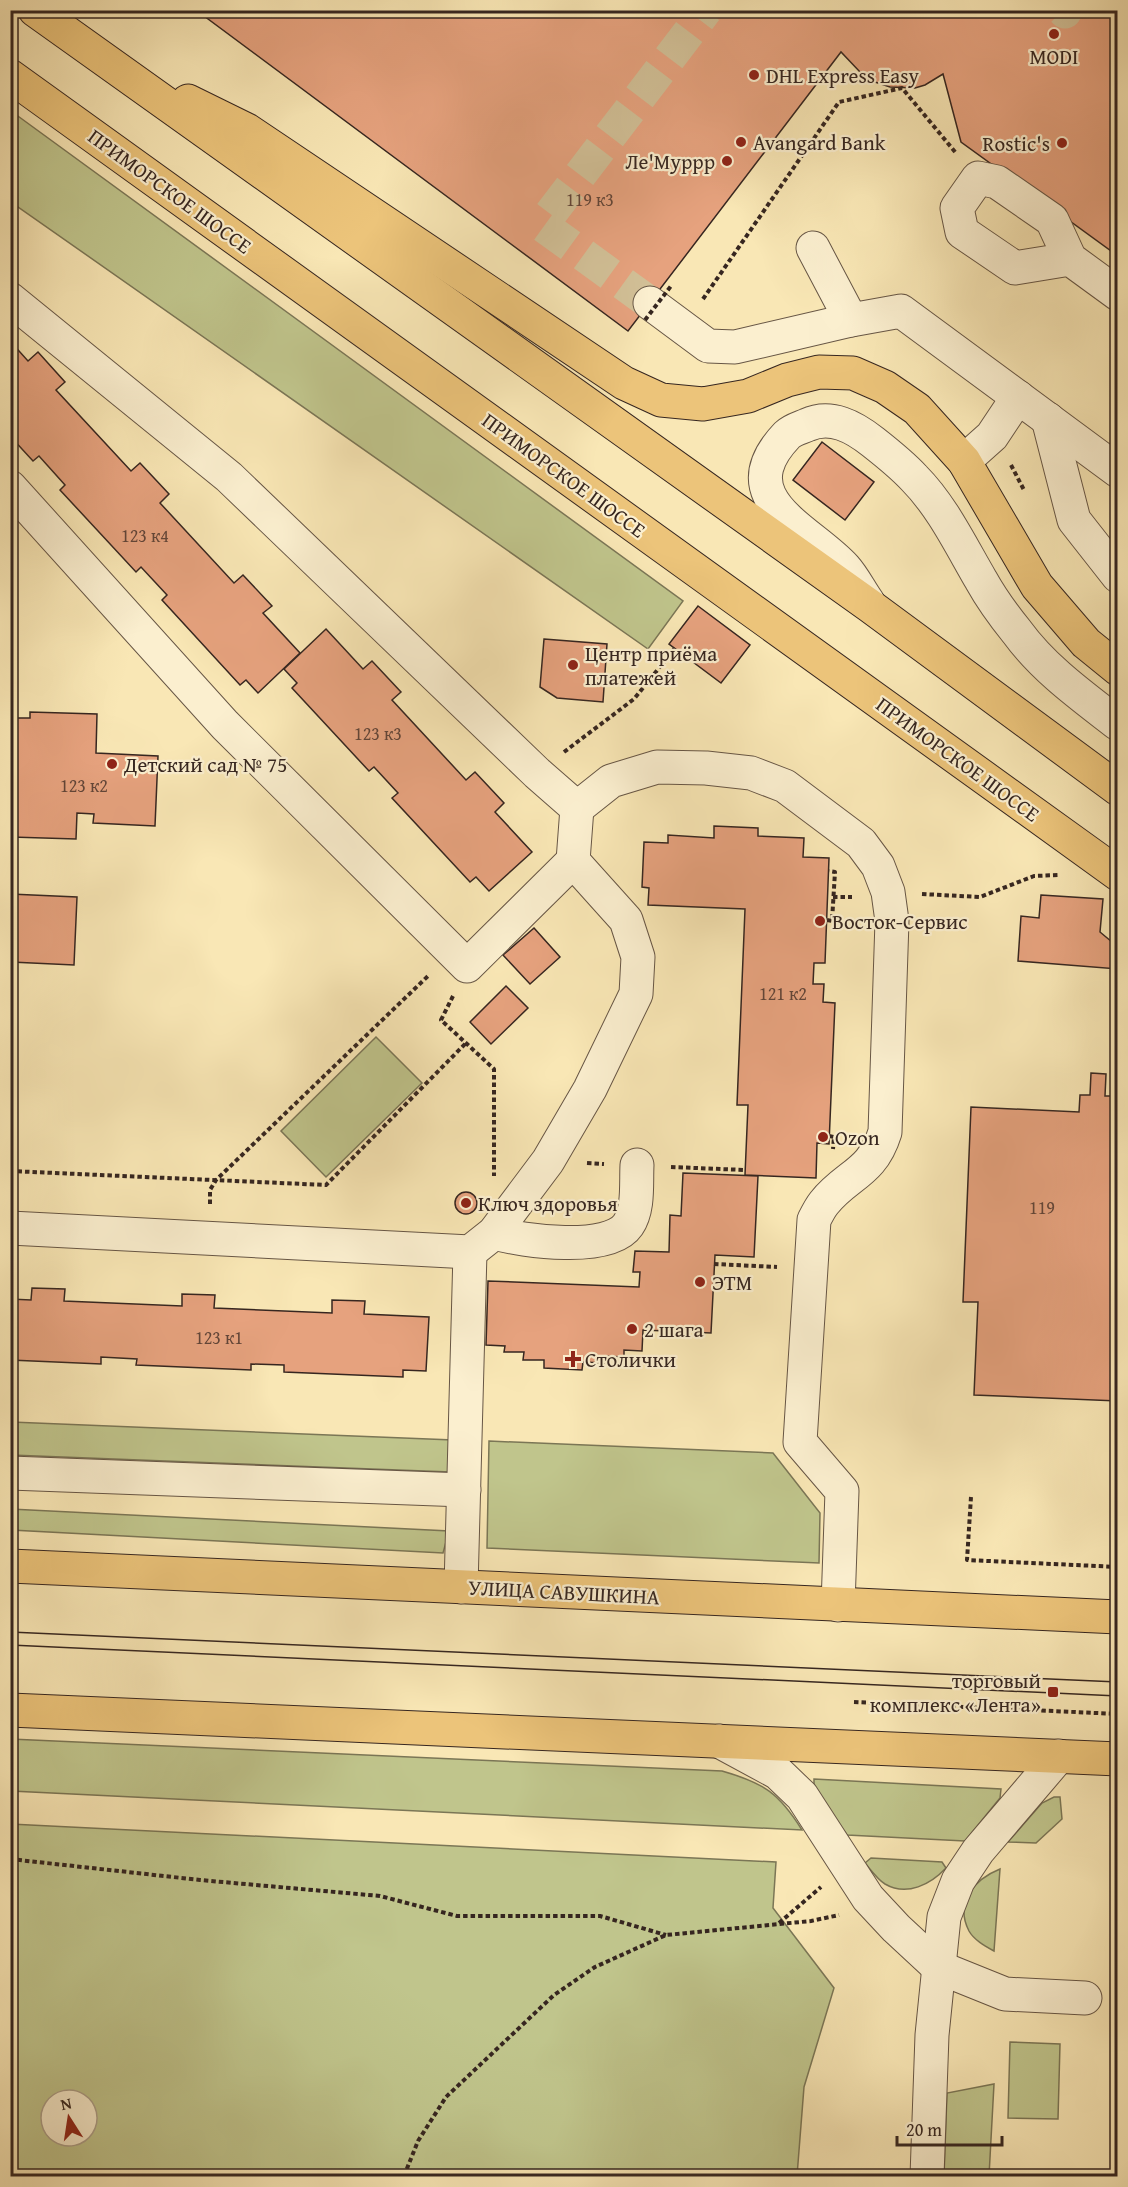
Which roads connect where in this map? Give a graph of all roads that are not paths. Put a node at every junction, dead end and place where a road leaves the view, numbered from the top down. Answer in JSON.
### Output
{"nodes":[{"id":1,"x":35,"y":10,"type":"edge"},
{"id":2,"x":94,"y":54,"type":"junction"},
{"id":3,"x":10,"y":76,"type":"edge"},
{"id":4,"x":813,"y":248,"type":"dead end"},
{"id":5,"x":1070,"y":259,"type":"junction"},
{"id":6,"x":1118,"y":294,"type":"edge"},
{"id":7,"x":10,"y":299,"type":"edge"},
{"id":8,"x":656,"y":303,"type":"tunnel mouth"},
{"id":9,"x":851,"y":320,"type":"junction"},
{"id":10,"x":1018,"y":397,"type":"junction"},
{"id":11,"x":1048,"y":419,"type":"junction"},
{"id":12,"x":964,"y":461,"type":"junction"},
{"id":13,"x":1118,"y":471,"type":"edge"},
{"id":14,"x":10,"y":487,"type":"edge"},
{"id":15,"x":1118,"y":576,"type":"edge"},
{"id":16,"x":870,"y":606,"type":"junction"},
{"id":17,"x":1118,"y":669,"type":"edge"},
{"id":18,"x":1118,"y":724,"type":"edge"},
{"id":19,"x":1118,"y":789,"type":"edge"},
{"id":20,"x":576,"y":808,"type":"junction"},
{"id":21,"x":573,"y":861,"type":"junction"},
{"id":22,"x":1118,"y":874,"type":"edge"},
{"id":23,"x":637,"y":1166,"type":"dead end"},
{"id":24,"x":10,"y":1228,"type":"edge"},
{"id":25,"x":482,"y":1243,"type":"junction"},
{"id":26,"x":10,"y":1473,"type":"edge"},
{"id":27,"x":464,"y":1490,"type":"junction"},
{"id":28,"x":10,"y":1566,"type":"edge"},
{"id":29,"x":461,"y":1587,"type":"junction"},
{"id":30,"x":838,"y":1605,"type":"junction"},
{"id":31,"x":1118,"y":1617,"type":"edge"},
{"id":32,"x":10,"y":1710,"type":"edge"},
{"id":33,"x":719,"y":1741,"type":"junction"},
{"id":34,"x":1059,"y":1756,"type":"junction"},
{"id":35,"x":1118,"y":1759,"type":"edge"},
{"id":36,"x":938,"y":1967,"type":"junction"},
{"id":37,"x":1085,"y":1998,"type":"dead end"},
{"id":38,"x":927,"y":2176,"type":"edge"}],
"edges":[{"from":1,"to":2,"type":"main road"},
{"from":2,"to":12,"type":"main road"},
{"from":2,"to":16,"type":"main road"},
{"from":3,"to":22,"type":"main road","name":"ПРИМОРСКОЕ ШОССЕ"},
{"from":4,"to":9,"type":"street"},
{"from":5,"to":5,"type":"street"},
{"from":5,"to":6,"type":"street"},
{"from":7,"to":20,"type":"street"},
{"from":8,"to":9,"type":"street"},
{"from":9,"to":10,"type":"street"},
{"from":10,"to":11,"type":"street"},
{"from":10,"to":12,"type":"street"},
{"from":11,"to":13,"type":"street"},
{"from":11,"to":15,"type":"street"},
{"from":12,"to":17,"type":"main road"},
{"from":14,"to":21,"type":"street"},
{"from":16,"to":18,"type":"street"},
{"from":16,"to":19,"type":"main road"},
{"from":20,"to":21,"type":"street"},
{"from":20,"to":30,"type":"street"},
{"from":21,"to":25,"type":"street"},
{"from":23,"to":25,"type":"street"},
{"from":24,"to":25,"type":"street"},
{"from":25,"to":27,"type":"street"},
{"from":26,"to":27,"type":"street"},
{"from":27,"to":29,"type":"street"},
{"from":28,"to":29,"type":"main road","name":"УЛИЦА САВУШКИНА"},
{"from":29,"to":30,"type":"main road","name":"УЛИЦА САВУШКИНА"},
{"from":30,"to":31,"type":"main road","name":"УЛИЦА САВУШКИНА"},
{"from":32,"to":33,"type":"main road"},
{"from":33,"to":34,"type":"main road"},
{"from":33,"to":36,"type":"street"},
{"from":34,"to":35,"type":"main road"},
{"from":34,"to":36,"type":"street"},
{"from":36,"to":37,"type":"street"},
{"from":36,"to":38,"type":"street"}]}
